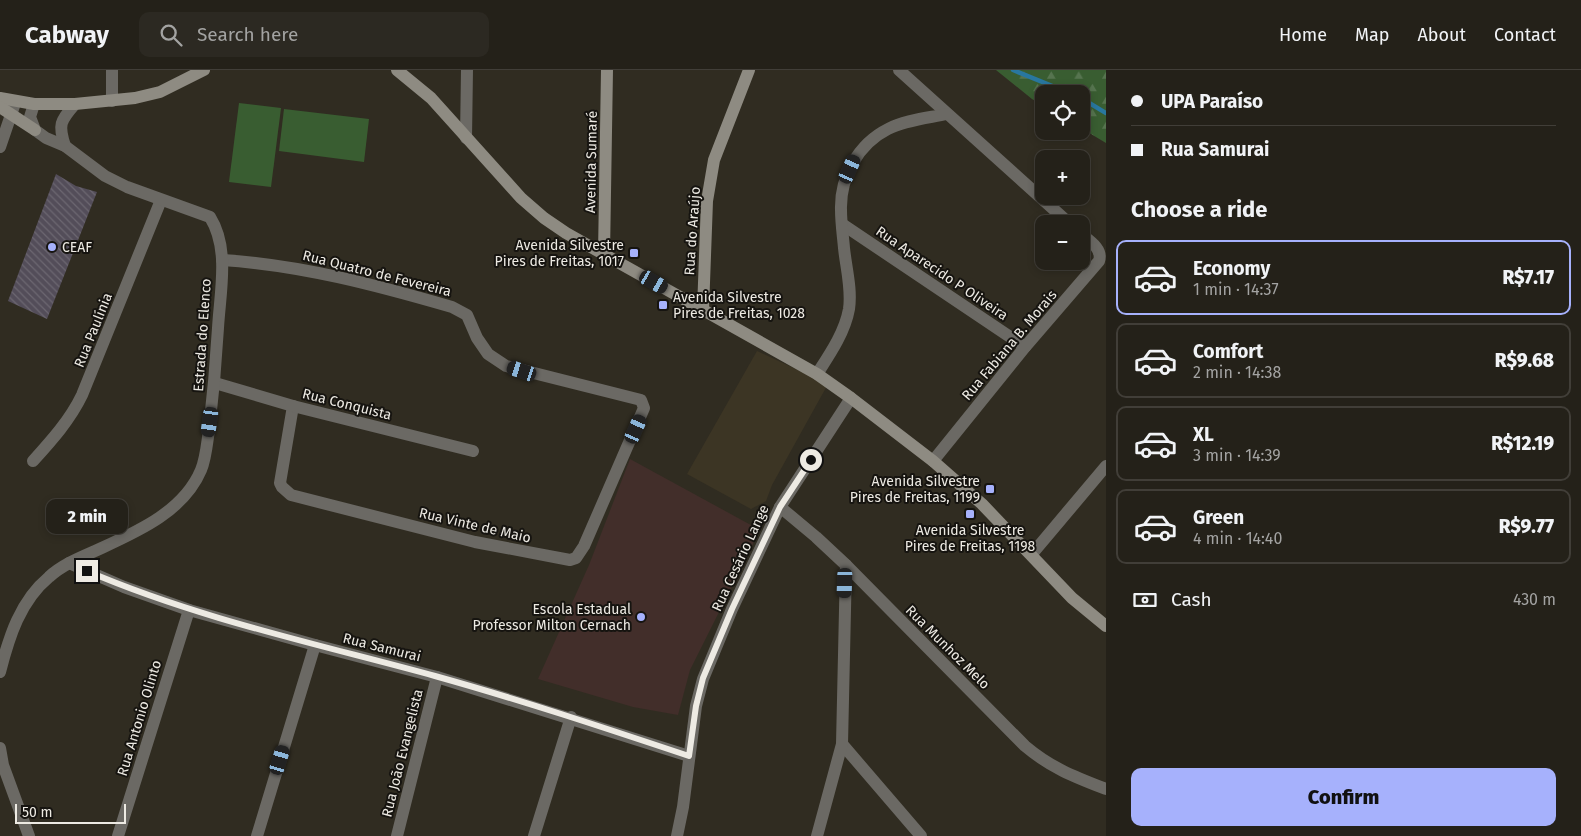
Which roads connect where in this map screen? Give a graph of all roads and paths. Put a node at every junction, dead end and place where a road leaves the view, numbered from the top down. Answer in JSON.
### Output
{"nodes":[{"id":1,"x":112,"y":70,"type":"edge"},
{"id":2,"x":204,"y":70,"type":"edge"},
{"id":3,"x":397,"y":70,"type":"edge"},
{"id":4,"x":467,"y":70,"type":"edge"},
{"id":5,"x":607,"y":70,"type":"edge"},
{"id":6,"x":749,"y":70,"type":"edge"},
{"id":7,"x":899,"y":70,"type":"edge"},
{"id":8,"x":0,"y":98,"type":"edge"},
{"id":9,"x":15,"y":101,"type":"junction"},
{"id":10,"x":112,"y":101,"type":"junction"},
{"id":11,"x":34,"y":104,"type":"junction"},
{"id":12,"x":75,"y":104,"type":"junction"},
{"id":13,"x":0,"y":107,"type":"edge"},
{"id":14,"x":947,"y":114,"type":"junction"},
{"id":15,"x":10,"y":115,"type":"junction"},
{"id":16,"x":35,"y":130,"type":"junction"},
{"id":17,"x":466,"y":138,"type":"junction"},
{"id":18,"x":65,"y":146,"type":"junction"},
{"id":19,"x":0,"y":147,"type":"edge"},
{"id":20,"x":161,"y":200,"type":"junction"},
{"id":21,"x":1060,"y":215,"type":"edge"},
{"id":22,"x":842,"y":224,"type":"junction"},
{"id":23,"x":1090,"y":242,"type":"edge"},
{"id":24,"x":604,"y":254,"type":"junction"},
{"id":25,"x":222,"y":260,"type":"junction"},
{"id":26,"x":703,"y":310,"type":"junction"},
{"id":27,"x":1025,"y":347,"type":"junction"},
{"id":28,"x":818,"y":374,"type":"junction"},
{"id":29,"x":215,"y":383,"type":"junction"},
{"id":30,"x":851,"y":398,"type":"junction"},
{"id":31,"x":640,"y":400,"type":"joint"},
{"id":32,"x":293,"y":406,"type":"junction"},
{"id":33,"x":473,"y":451,"type":"dead end"},
{"id":34,"x":33,"y":461,"type":"dead end"},
{"id":35,"x":933,"y":461,"type":"junction"},
{"id":36,"x":1106,"y":466,"type":"edge"},
{"id":37,"x":780,"y":507,"type":"junction"},
{"id":38,"x":1032,"y":554,"type":"junction"},
{"id":39,"x":69,"y":563,"type":"junction"},
{"id":40,"x":846,"y":565,"type":"junction"},
{"id":41,"x":189,"y":610,"type":"junction"},
{"id":42,"x":1106,"y":628,"type":"edge"},
{"id":43,"x":314,"y":645,"type":"junction"},
{"id":44,"x":0,"y":672,"type":"edge"},
{"id":45,"x":436,"y":677,"type":"junction"},
{"id":46,"x":570,"y":718,"type":"junction"},
{"id":47,"x":842,"y":744,"type":"junction"},
{"id":48,"x":0,"y":748,"type":"edge"},
{"id":49,"x":689,"y":756,"type":"junction"},
{"id":50,"x":1106,"y":789,"type":"edge"},
{"id":51,"x":27,"y":832,"type":"edge"},
{"id":52,"x":40,"y":836,"type":"edge"},
{"id":53,"x":118,"y":836,"type":"edge"},
{"id":54,"x":257,"y":836,"type":"edge"},
{"id":55,"x":397,"y":836,"type":"edge"},
{"id":56,"x":534,"y":836,"type":"edge"},
{"id":57,"x":676,"y":836,"type":"edge"},
{"id":58,"x":818,"y":836,"type":"edge"},
{"id":59,"x":921,"y":836,"type":"edge"}],
"edges":[{"from":1,"to":10,"type":"street"},
{"from":2,"to":10,"type":"main road"},
{"from":3,"to":17,"type":"main road"},
{"from":4,"to":17,"type":"street"},
{"from":5,"to":24,"type":"main road","name":"Avenida Sumaré"},
{"from":6,"to":26,"type":"main road","name":"Rua do Araújo"},
{"from":7,"to":14,"type":"street"},
{"from":8,"to":9,"type":"main road"},
{"from":9,"to":11,"type":"main road"},
{"from":9,"to":15,"type":"street"},
{"from":10,"to":12,"type":"main road"},
{"from":11,"to":12,"type":"main road"},
{"from":11,"to":16,"type":"street"},
{"from":12,"to":18,"type":"street"},
{"from":13,"to":15,"type":"main road"},
{"from":14,"to":21,"type":"street"},
{"from":14,"to":22,"type":"street"},
{"from":15,"to":16,"type":"main road"},
{"from":15,"to":19,"type":"street"},
{"from":16,"to":18,"type":"street","name":"Estrada do Elenco"},
{"from":17,"to":24,"type":"main road"},
{"from":18,"to":20,"type":"street","name":"Estrada do Elenco"},
{"from":20,"to":25,"type":"street","name":"Estrada do Elenco"},
{"from":20,"to":34,"type":"street","name":"Rua Paulínia"},
{"from":22,"to":27,"type":"street","name":"Rua Aparecido P Oliveira"},
{"from":22,"to":28,"type":"street"},
{"from":23,"to":27,"type":"street","name":"Rua Fabiana B. Morais"},
{"from":24,"to":26,"type":"main road"},
{"from":25,"to":29,"type":"street","name":"Estrada do Elenco"},
{"from":25,"to":31,"type":"street","name":"Rua Quatro de Fevereira"},
{"from":26,"to":28,"type":"main road"},
{"from":27,"to":35,"type":"street","name":"Rua Fabiana B. Morais"},
{"from":28,"to":30,"type":"main road"},
{"from":29,"to":32,"type":"street","name":"Rua Conquista"},
{"from":29,"to":39,"type":"street","name":"Estrada do Elenco"},
{"from":30,"to":35,"type":"main road"},
{"from":30,"to":37,"type":"street","name":"Rua Cesário Lange"},
{"from":31,"to":32,"type":"street","name":"Rua Vinte de Maio"},
{"from":32,"to":33,"type":"street","name":"Rua Conquista"},
{"from":35,"to":38,"type":"main road"},
{"from":36,"to":38,"type":"street"},
{"from":37,"to":40,"type":"street","name":"Rua Munhoz Melo"},
{"from":37,"to":49,"type":"street","name":"Rua Cesário Lange"},
{"from":38,"to":42,"type":"main road"},
{"from":39,"to":41,"type":"street","name":"Rua Samurai"},
{"from":39,"to":44,"type":"street","name":"Estrada do Elenco"},
{"from":40,"to":47,"type":"street"},
{"from":40,"to":50,"type":"street","name":"Rua Munhoz Melo"},
{"from":41,"to":43,"type":"street","name":"Rua Samurai"},
{"from":41,"to":53,"type":"street","name":"Rua Antonio Olinto"},
{"from":43,"to":45,"type":"street","name":"Rua Samurai"},
{"from":43,"to":54,"type":"street"},
{"from":45,"to":46,"type":"street","name":"Rua Samurai"},
{"from":45,"to":55,"type":"street","name":"Rua João Evangelista"},
{"from":46,"to":49,"type":"street","name":"Rua Samurai"},
{"from":46,"to":56,"type":"street"},
{"from":47,"to":58,"type":"street"},
{"from":47,"to":59,"type":"street"},
{"from":48,"to":51,"type":"street"},
{"from":49,"to":57,"type":"street","name":"Rua Cesário Lange"},
{"from":51,"to":52,"type":"street"}]}
